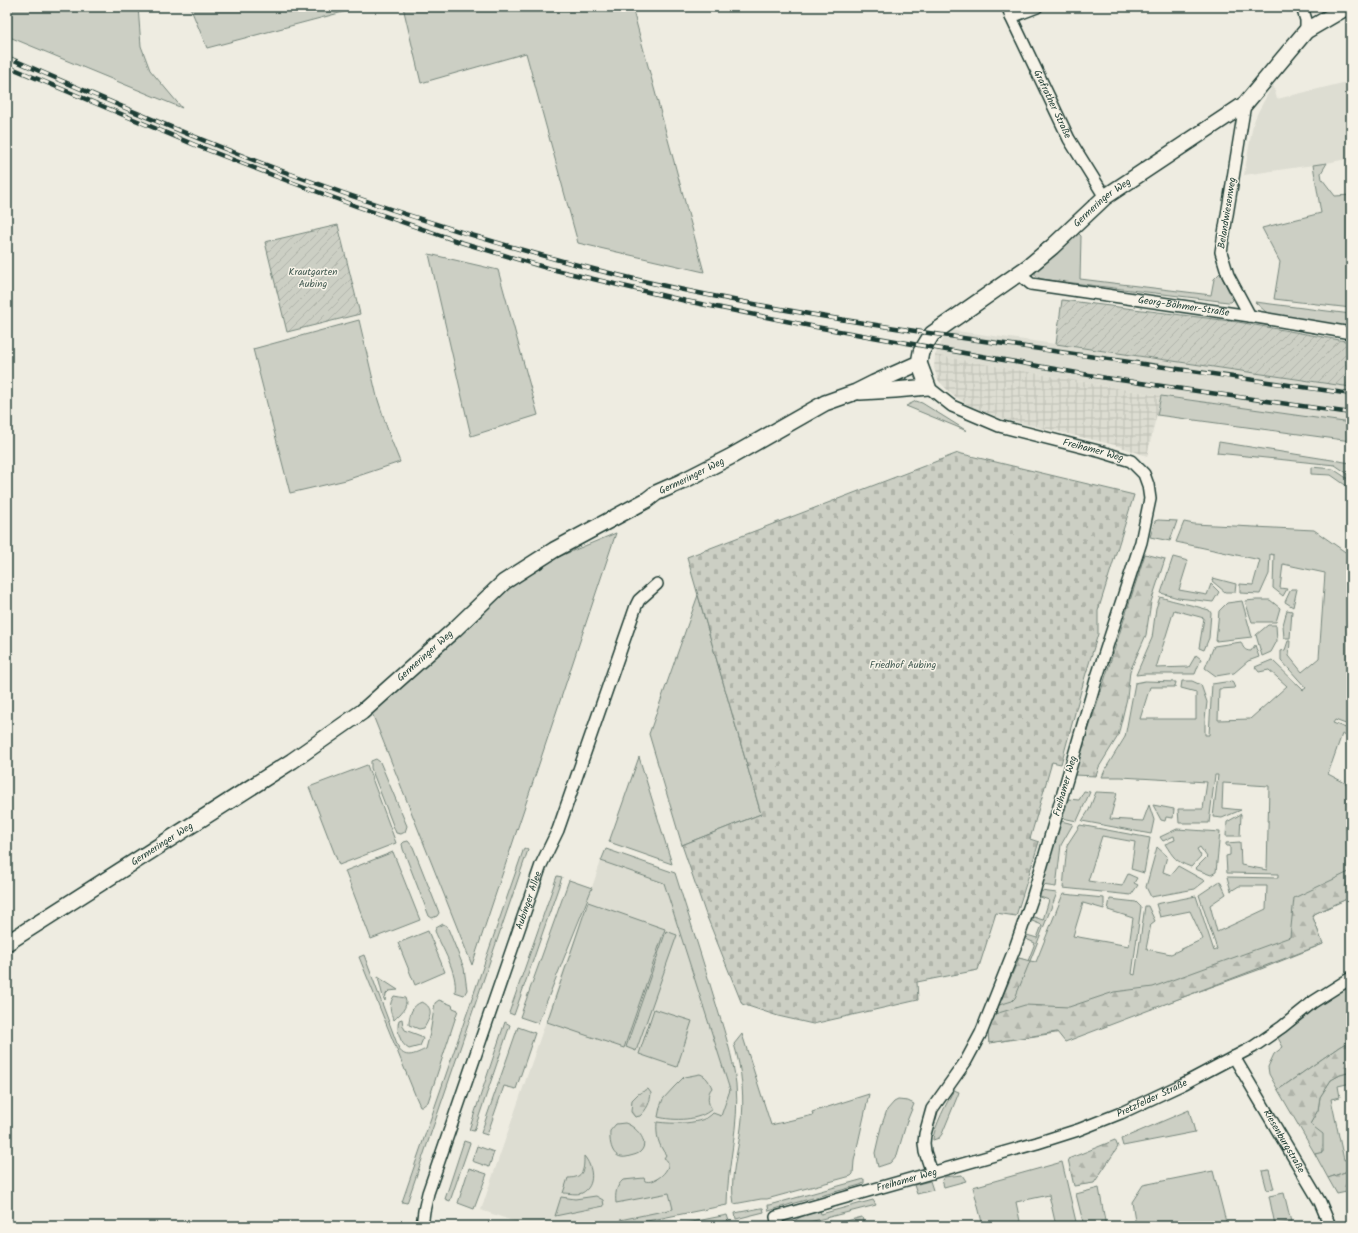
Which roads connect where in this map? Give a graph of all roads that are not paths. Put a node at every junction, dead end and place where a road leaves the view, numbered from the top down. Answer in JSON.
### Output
{"nodes":[{"id":1,"x":1037,"y":7,"type":"edge"},
{"id":2,"x":1302,"y":7,"type":"edge"},
{"id":3,"x":1347,"y":7,"type":"edge"},
{"id":4,"x":1010,"y":12,"type":"edge"},
{"id":5,"x":1306,"y":31,"type":"junction"},
{"id":6,"x":1245,"y":104,"type":"junction"},
{"id":7,"x":1105,"y":197,"type":"junction"},
{"id":8,"x":1019,"y":274,"type":"junction"},
{"id":9,"x":1250,"y":316,"type":"junction"},
{"id":10,"x":1351,"y":333,"type":"edge"},
{"id":11,"x":919,"y":363,"type":"junction"},
{"id":12,"x":928,"y":387,"type":"junction"},
{"id":13,"x":856,"y":392,"type":"junction"},
{"id":14,"x":656,"y":584,"type":"dead end"},
{"id":15,"x":7,"y":943,"type":"edge"},
{"id":16,"x":1351,"y":978,"type":"edge"},
{"id":17,"x":1234,"y":1057,"type":"junction"},
{"id":18,"x":932,"y":1173,"type":"junction"},
{"id":19,"x":422,"y":1226,"type":"edge"},
{"id":20,"x":778,"y":1226,"type":"edge"},
{"id":21,"x":1330,"y":1226,"type":"edge"}],
"edges":[{"from":1,"to":4,"type":"street"},
{"from":2,"to":5,"type":"street"},
{"from":3,"to":5,"type":"street","name":"Germeringer Weg"},
{"from":4,"to":7,"type":"street","name":"Grafrather Straße"},
{"from":5,"to":6,"type":"street","name":"Germeringer Weg"},
{"from":6,"to":7,"type":"street","name":"Germeringer Weg"},
{"from":6,"to":9,"type":"street","name":"Belandwiesenweg"},
{"from":7,"to":8,"type":"street","name":"Germeringer Weg"},
{"from":8,"to":9,"type":"street","name":"Georg-Böhmer-Straße"},
{"from":8,"to":11,"type":"street","name":"Germeringer Weg"},
{"from":9,"to":10,"type":"street","name":"Georg-Böhmer-Straße"},
{"from":11,"to":12,"type":"street"},
{"from":11,"to":13,"type":"street","name":"Germeringer Weg"},
{"from":12,"to":13,"type":"street","name":"Germeringer Weg"},
{"from":12,"to":18,"type":"street","name":"Freihamer Weg"},
{"from":13,"to":15,"type":"street","name":"Germeringer Weg"},
{"from":14,"to":19,"type":"street","name":"Aubinger Allee"},
{"from":16,"to":17,"type":"street","name":"Pretzfelder Straße"},
{"from":17,"to":18,"type":"street","name":"Pretzfelder Straße"},
{"from":17,"to":21,"type":"street","name":"Riesenburgstraße"},
{"from":18,"to":20,"type":"street","name":"Freihamer Weg"}]}
